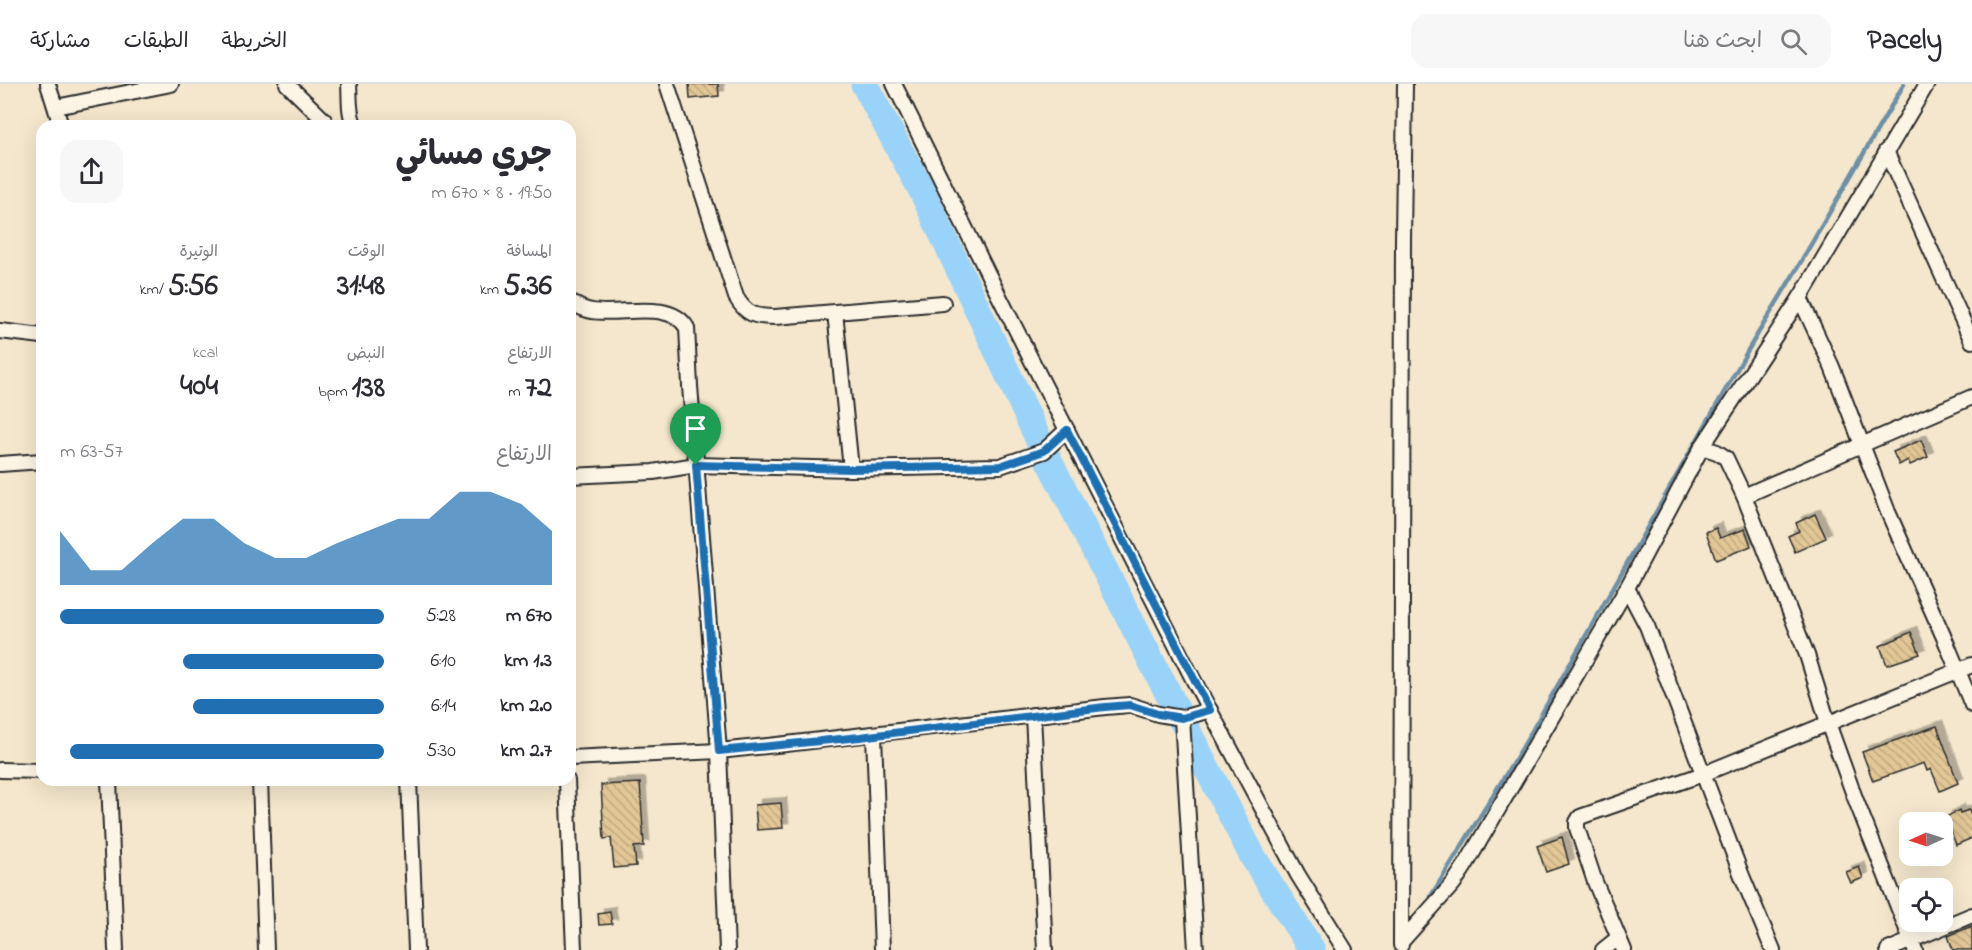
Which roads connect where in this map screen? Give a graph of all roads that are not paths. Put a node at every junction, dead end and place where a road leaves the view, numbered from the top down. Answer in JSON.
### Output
{"nodes":[{"id":1,"x":48,"y":84,"type":"edge"},
{"id":2,"x":171,"y":84,"type":"edge"},
{"id":3,"x":287,"y":84,"type":"edge"},
{"id":4,"x":349,"y":84,"type":"edge"},
{"id":5,"x":667,"y":84,"type":"edge"},
{"id":6,"x":894,"y":84,"type":"edge"},
{"id":7,"x":1405,"y":84,"type":"edge"},
{"id":8,"x":1927,"y":84,"type":"edge"},
{"id":9,"x":56,"y":106,"type":"junction"},
{"id":10,"x":60,"y":120,"type":"edge"},
{"id":11,"x":324,"y":120,"type":"edge"},
{"id":12,"x":352,"y":120,"type":"edge"},
{"id":13,"x":1886,"y":151,"type":"junction"},
{"id":14,"x":1800,"y":298,"type":"junction"},
{"id":15,"x":943,"y":303,"type":"dead end"},
{"id":16,"x":576,"y":305,"type":"edge"},
{"id":17,"x":835,"y":312,"type":"junction"},
{"id":18,"x":0,"y":331,"type":"edge"},
{"id":19,"x":36,"y":335,"type":"edge"},
{"id":20,"x":1972,"y":341,"type":"edge"},
{"id":21,"x":1972,"y":397,"type":"edge"},
{"id":22,"x":1067,"y":430,"type":"junction"},
{"id":23,"x":1862,"y":444,"type":"junction"},
{"id":24,"x":1702,"y":447,"type":"junction"},
{"id":25,"x":36,"y":461,"type":"edge"},
{"id":26,"x":0,"y":464,"type":"edge"},
{"id":27,"x":696,"y":465,"type":"junction"},
{"id":28,"x":851,"y":469,"type":"junction"},
{"id":29,"x":576,"y":476,"type":"edge"},
{"id":30,"x":1744,"y":496,"type":"junction"},
{"id":31,"x":1628,"y":588,"type":"junction"},
{"id":32,"x":1972,"y":665,"type":"edge"},
{"id":33,"x":1958,"y":670,"type":"junction"},
{"id":34,"x":1972,"y":705,"type":"edge"},
{"id":35,"x":1210,"y":710,"type":"junction"},
{"id":36,"x":1033,"y":715,"type":"junction"},
{"id":37,"x":1182,"y":718,"type":"junction"},
{"id":38,"x":1828,"y":723,"type":"junction"},
{"id":39,"x":874,"y":735,"type":"junction"},
{"id":40,"x":719,"y":751,"type":"junction"},
{"id":41,"x":576,"y":758,"type":"edge"},
{"id":42,"x":0,"y":770,"type":"edge"},
{"id":43,"x":36,"y":771,"type":"edge"},
{"id":44,"x":1703,"y":774,"type":"junction"},
{"id":45,"x":109,"y":786,"type":"edge"},
{"id":46,"x":260,"y":786,"type":"edge"},
{"id":47,"x":409,"y":786,"type":"edge"},
{"id":48,"x":567,"y":786,"type":"edge"},
{"id":49,"x":1972,"y":915,"type":"edge"},
{"id":50,"x":1621,"y":944,"type":"edge"},
{"id":51,"x":1913,"y":945,"type":"edge"},
{"id":52,"x":1401,"y":946,"type":"edge"},
{"id":53,"x":116,"y":950,"type":"edge"},
{"id":54,"x":266,"y":950,"type":"edge"},
{"id":55,"x":416,"y":950,"type":"edge"},
{"id":56,"x":574,"y":950,"type":"edge"},
{"id":57,"x":727,"y":950,"type":"edge"},
{"id":58,"x":882,"y":950,"type":"edge"},
{"id":59,"x":1045,"y":950,"type":"edge"},
{"id":60,"x":1196,"y":950,"type":"edge"},
{"id":61,"x":1345,"y":950,"type":"edge"},
{"id":62,"x":1603,"y":950,"type":"edge"},
{"id":63,"x":1773,"y":950,"type":"edge"},
{"id":64,"x":1888,"y":950,"type":"edge"}],
"edges":[{"from":1,"to":9,"type":"street"},
{"from":2,"to":9,"type":"street"},
{"from":3,"to":11,"type":"street"},
{"from":4,"to":12,"type":"street"},
{"from":5,"to":17,"type":"street"},
{"from":6,"to":22,"type":"street"},
{"from":7,"to":52,"type":"street"},
{"from":8,"to":13,"type":"street"},
{"from":9,"to":10,"type":"street"},
{"from":13,"to":14,"type":"street"},
{"from":13,"to":20,"type":"street"},
{"from":14,"to":23,"type":"street"},
{"from":14,"to":24,"type":"street"},
{"from":15,"to":17,"type":"street"},
{"from":16,"to":27,"type":"street"},
{"from":17,"to":28,"type":"street"},
{"from":18,"to":19,"type":"street"},
{"from":21,"to":23,"type":"street"},
{"from":22,"to":28,"type":"street"},
{"from":22,"to":35,"type":"street"},
{"from":23,"to":30,"type":"street"},
{"from":23,"to":33,"type":"street"},
{"from":24,"to":30,"type":"street"},
{"from":24,"to":31,"type":"street"},
{"from":25,"to":26,"type":"street"},
{"from":27,"to":28,"type":"street"},
{"from":27,"to":29,"type":"street"},
{"from":27,"to":40,"type":"street"},
{"from":30,"to":38,"type":"street"},
{"from":31,"to":44,"type":"street"},
{"from":31,"to":52,"type":"street"},
{"from":32,"to":33,"type":"street"},
{"from":33,"to":34,"type":"street"},
{"from":33,"to":38,"type":"street"},
{"from":35,"to":37,"type":"street"},
{"from":35,"to":61,"type":"street"},
{"from":36,"to":37,"type":"street"},
{"from":36,"to":39,"type":"street"},
{"from":36,"to":59,"type":"street"},
{"from":37,"to":60,"type":"street"},
{"from":38,"to":44,"type":"street"},
{"from":38,"to":51,"type":"street"},
{"from":39,"to":40,"type":"street"},
{"from":39,"to":58,"type":"street"},
{"from":40,"to":41,"type":"street"},
{"from":40,"to":57,"type":"street"},
{"from":42,"to":43,"type":"street"},
{"from":44,"to":50,"type":"street"},
{"from":44,"to":63,"type":"street"},
{"from":45,"to":53,"type":"street"},
{"from":46,"to":54,"type":"street"},
{"from":47,"to":55,"type":"street"},
{"from":48,"to":56,"type":"street"},
{"from":49,"to":51,"type":"street"},
{"from":50,"to":62,"type":"street"},
{"from":51,"to":64,"type":"street"}]}
